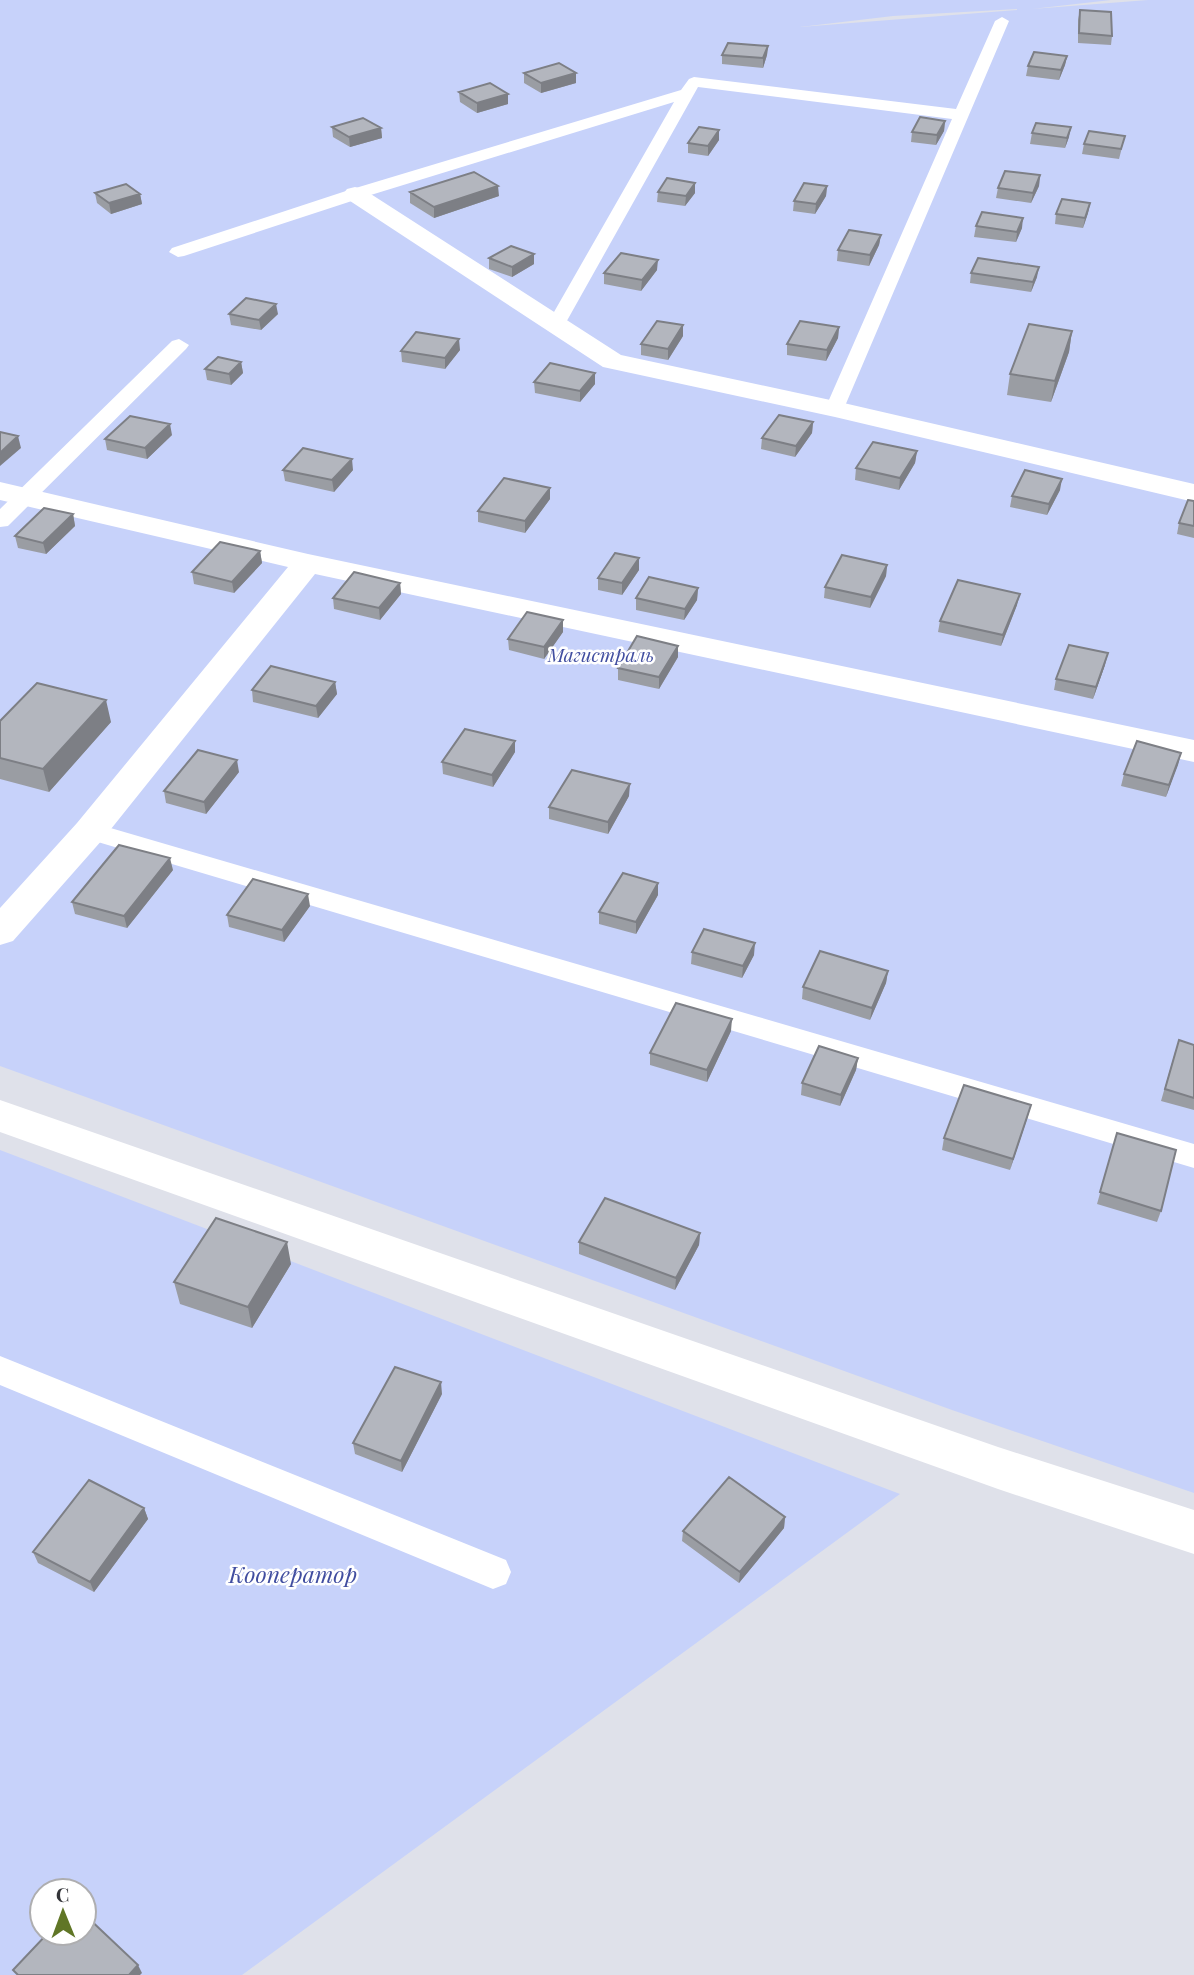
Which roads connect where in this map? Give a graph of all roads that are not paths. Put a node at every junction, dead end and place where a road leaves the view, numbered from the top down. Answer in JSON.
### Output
{"nodes":[{"id":1,"x":1002,"y":21,"type":"dead end"},
{"id":2,"x":687,"y":93,"type":"junction"},
{"id":3,"x":962,"y":115,"type":"junction"},
{"id":4,"x":355,"y":194,"type":"junction"},
{"id":5,"x":178,"y":252,"type":"dead end"},
{"id":6,"x":555,"y":326,"type":"junction"},
{"id":7,"x":179,"y":345,"type":"dead end"},
{"id":8,"x":835,"y":409,"type":"junction"},
{"id":9,"x":1194,"y":493,"type":"edge"},
{"id":10,"x":12,"y":494,"type":"edge"},
{"id":11,"x":0,"y":521,"type":"edge"},
{"id":12,"x":308,"y":563,"type":"junction"},
{"id":13,"x":1194,"y":751,"type":"edge"},
{"id":14,"x":90,"y":831,"type":"junction"},
{"id":15,"x":0,"y":932,"type":"edge"},
{"id":16,"x":0,"y":1116,"type":"edge"},
{"id":17,"x":1194,"y":1156,"type":"edge"},
{"id":18,"x":0,"y":1370,"type":"edge"},
{"id":19,"x":1194,"y":1532,"type":"edge"},
{"id":20,"x":493,"y":1572,"type":"dead end"}],
"edges":[{"from":1,"to":3,"type":"lane"},
{"from":2,"to":3,"type":"lane"},
{"from":2,"to":4,"type":"lane"},
{"from":2,"to":6,"type":"lane"},
{"from":3,"to":8,"type":"lane"},
{"from":4,"to":5,"type":"lane"},
{"from":4,"to":6,"type":"street"},
{"from":6,"to":8,"type":"street"},
{"from":7,"to":10,"type":"lane"},
{"from":8,"to":9,"type":"street"},
{"from":10,"to":11,"type":"lane"},
{"from":10,"to":12,"type":"street"},
{"from":12,"to":13,"type":"street"},
{"from":12,"to":14,"type":"street"},
{"from":14,"to":15,"type":"street"},
{"from":14,"to":17,"type":"lane"},
{"from":16,"to":19,"type":"street"},
{"from":18,"to":20,"type":"lane"}]}
